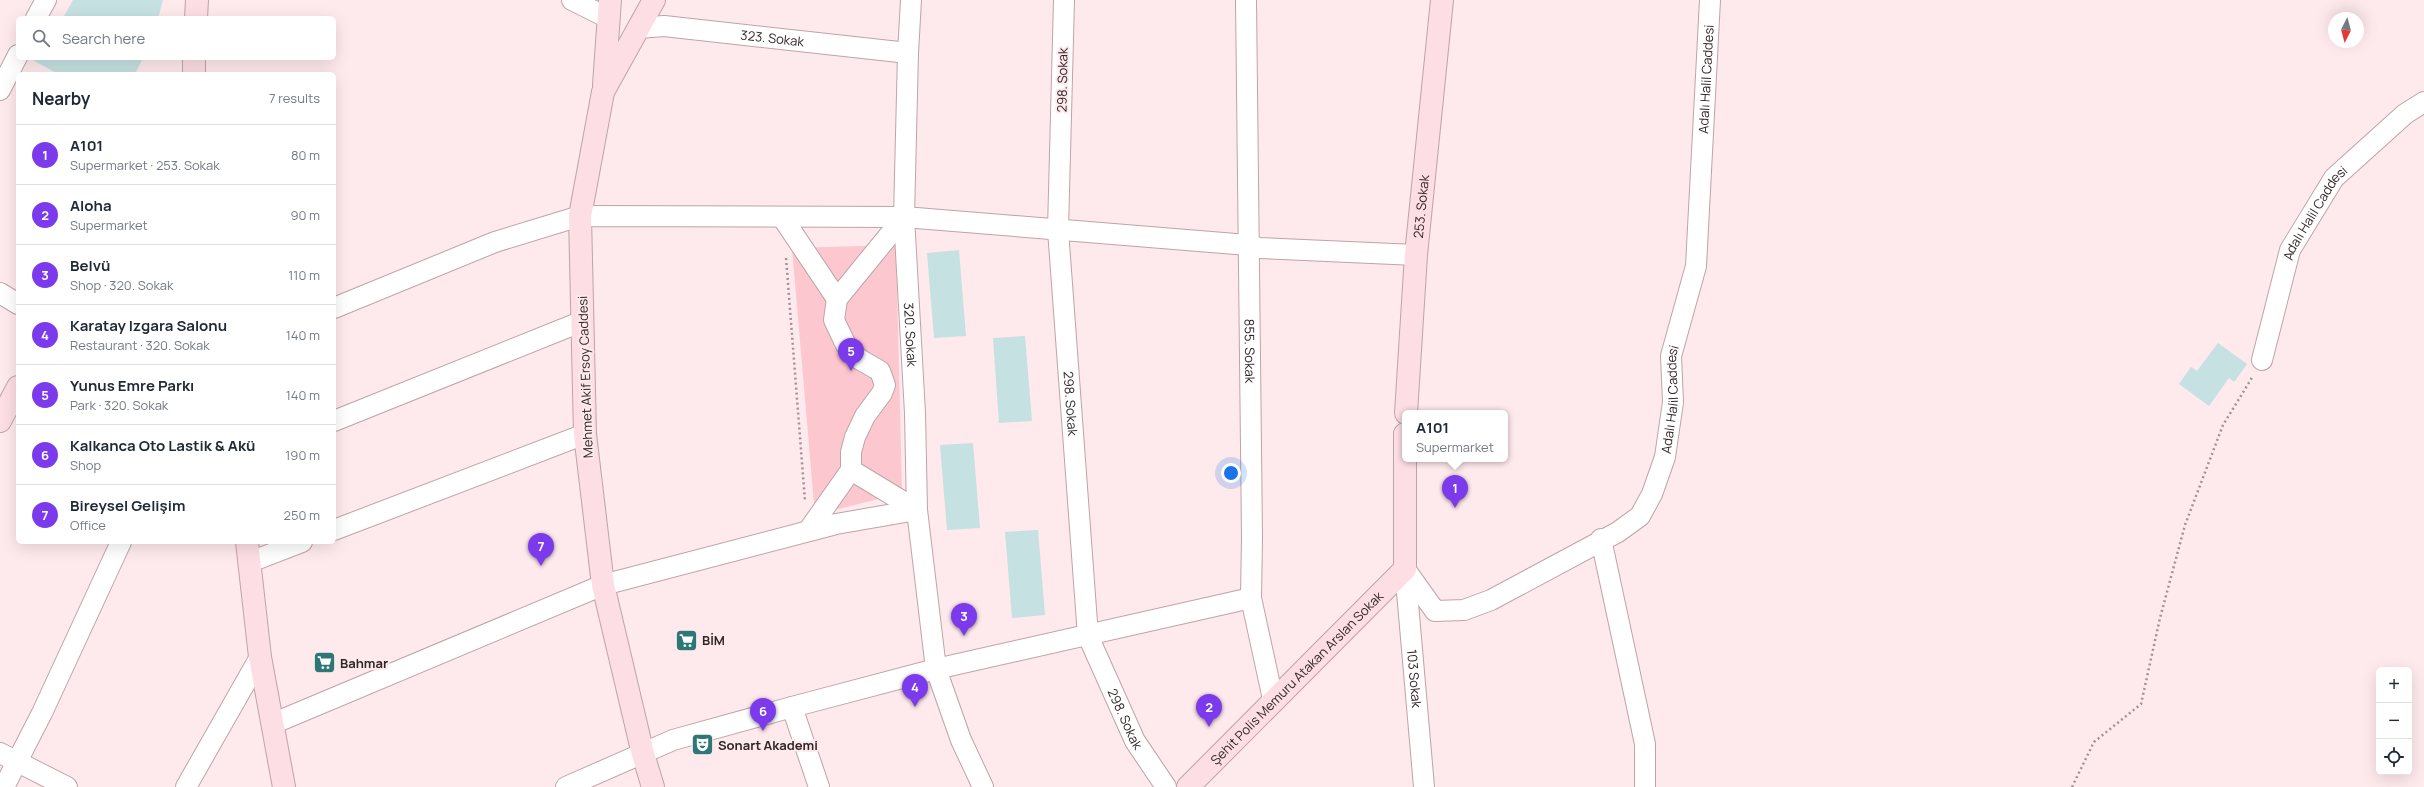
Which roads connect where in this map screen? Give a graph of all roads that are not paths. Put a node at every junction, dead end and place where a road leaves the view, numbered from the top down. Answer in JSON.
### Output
{"nodes":[{"id":1,"x":46,"y":0,"type":"edge"},
{"id":2,"x":197,"y":0,"type":"edge"},
{"id":3,"x":572,"y":0,"type":"edge"},
{"id":4,"x":654,"y":0,"type":"edge"},
{"id":5,"x":911,"y":0,"type":"edge"},
{"id":6,"x":1064,"y":0,"type":"edge"},
{"id":7,"x":1246,"y":0,"type":"edge"},
{"id":8,"x":1442,"y":0,"type":"edge"},
{"id":9,"x":1710,"y":0,"type":"edge"},
{"id":10,"x":609,"y":9,"type":"edge"},
{"id":11,"x":37,"y":16,"type":"edge"},
{"id":12,"x":196,"y":16,"type":"edge"},
{"id":13,"x":638,"y":28,"type":"junction"},
{"id":14,"x":908,"y":52,"type":"junction"},
{"id":15,"x":16,"y":58,"type":"edge"},
{"id":16,"x":194,"y":60,"type":"edge"},
{"id":17,"x":194,"y":72,"type":"edge"},
{"id":18,"x":0,"y":90,"type":"edge"},
{"id":19,"x":603,"y":92,"type":"junction"},
{"id":20,"x":2424,"y":102,"type":"edge"},
{"id":21,"x":580,"y":216,"type":"junction"},
{"id":22,"x":782,"y":217,"type":"junction"},
{"id":23,"x":904,"y":217,"type":"junction"},
{"id":24,"x":1058,"y":230,"type":"junction"},
{"id":25,"x":1248,"y":245,"type":"junction"},
{"id":26,"x":1416,"y":255,"type":"junction"},
{"id":27,"x":0,"y":293,"type":"edge"},
{"id":28,"x":838,"y":299,"type":"junction"},
{"id":29,"x":16,"y":303,"type":"edge"},
{"id":30,"x":336,"y":307,"type":"edge"},
{"id":31,"x":583,"y":321,"type":"junction"},
{"id":32,"x":2262,"y":360,"type":"road end"},
{"id":33,"x":885,"y":385,"type":"junction"},
{"id":34,"x":913,"y":385,"type":"junction"},
{"id":35,"x":16,"y":391,"type":"edge"},
{"id":36,"x":1406,"y":410,"type":"edge"},
{"id":37,"x":336,"y":420,"type":"edge"},
{"id":38,"x":0,"y":421,"type":"edge"},
{"id":39,"x":585,"y":434,"type":"junction"},
{"id":40,"x":1405,"y":462,"type":"edge"},
{"id":41,"x":851,"y":470,"type":"junction"},
{"id":42,"x":917,"y":510,"type":"junction"},
{"id":43,"x":336,"y":529,"type":"edge"},
{"id":44,"x":808,"y":531,"type":"junction"},
{"id":45,"x":1601,"y":539,"type":"junction"},
{"id":46,"x":121,"y":544,"type":"edge"},
{"id":47,"x":291,"y":544,"type":"edge"},
{"id":48,"x":248,"y":552,"type":"edge"},
{"id":49,"x":1405,"y":569,"type":"junction"},
{"id":50,"x":602,"y":585,"type":"junction"},
{"id":51,"x":1251,"y":598,"type":"junction"},
{"id":52,"x":1088,"y":636,"type":"junction"},
{"id":53,"x":260,"y":657,"type":"junction"},
{"id":54,"x":936,"y":669,"type":"junction"},
{"id":55,"x":1274,"y":699,"type":"junction"},
{"id":56,"x":792,"y":707,"type":"junction"},
{"id":57,"x":272,"y":724,"type":"junction"},
{"id":58,"x":643,"y":754,"type":"junction"},
{"id":59,"x":9,"y":757,"type":"edge"},
{"id":60,"x":4,"y":787,"type":"edge"},
{"id":61,"x":67,"y":787,"type":"edge"},
{"id":62,"x":186,"y":787,"type":"edge"},
{"id":63,"x":284,"y":787,"type":"edge"},
{"id":64,"x":566,"y":787,"type":"edge"},
{"id":65,"x":653,"y":787,"type":"edge"},
{"id":66,"x":819,"y":787,"type":"edge"},
{"id":67,"x":983,"y":787,"type":"edge"},
{"id":68,"x":1166,"y":787,"type":"edge"},
{"id":69,"x":1188,"y":787,"type":"edge"},
{"id":70,"x":1424,"y":787,"type":"edge"},
{"id":71,"x":1645,"y":787,"type":"edge"}],
"edges":[{"from":1,"to":11,"type":"street"},
{"from":2,"to":12,"type":"street"},
{"from":3,"to":10,"type":"street"},
{"from":4,"to":13,"type":"street","name":"Mehmet Akif Ersoy Caddesi"},
{"from":5,"to":14,"type":"street","name":"320. Sokak"},
{"from":6,"to":24,"type":"street","name":"298. Sokak"},
{"from":7,"to":25,"type":"street","name":"855. Sokak"},
{"from":8,"to":26,"type":"street","name":"253. Sokak"},
{"from":9,"to":45,"type":"street","name":"Adalı Halil Caddesi"},
{"from":10,"to":19,"type":"street"},
{"from":13,"to":14,"type":"street","name":"323. Sokak"},
{"from":13,"to":19,"type":"street","name":"Mehmet Akif Ersoy Caddesi"},
{"from":14,"to":23,"type":"street","name":"320. Sokak"},
{"from":15,"to":18,"type":"street"},
{"from":16,"to":17,"type":"street"},
{"from":19,"to":21,"type":"street","name":"Mehmet Akif Ersoy Caddesi"},
{"from":20,"to":32,"type":"street","name":"Adalı Halil Caddesi"},
{"from":21,"to":22,"type":"street"},
{"from":21,"to":30,"type":"street"},
{"from":21,"to":31,"type":"street","name":"Mehmet Akif Ersoy Caddesi"},
{"from":22,"to":23,"type":"street"},
{"from":22,"to":28,"type":"street"},
{"from":23,"to":24,"type":"street"},
{"from":23,"to":28,"type":"street"},
{"from":23,"to":34,"type":"street","name":"320. Sokak"},
{"from":24,"to":25,"type":"street"},
{"from":24,"to":52,"type":"street","name":"298. Sokak"},
{"from":25,"to":26,"type":"street"},
{"from":25,"to":51,"type":"street","name":"855. Sokak"},
{"from":26,"to":36,"type":"street","name":"253. Sokak"},
{"from":27,"to":29,"type":"street"},
{"from":28,"to":33,"type":"street"},
{"from":31,"to":37,"type":"street"},
{"from":31,"to":39,"type":"street","name":"Mehmet Akif Ersoy Caddesi"},
{"from":33,"to":34,"type":"street"},
{"from":33,"to":41,"type":"street"},
{"from":34,"to":42,"type":"street","name":"320. Sokak"},
{"from":35,"to":38,"type":"street"},
{"from":39,"to":43,"type":"street"},
{"from":39,"to":50,"type":"street","name":"Mehmet Akif Ersoy Caddesi"},
{"from":40,"to":49,"type":"street"},
{"from":41,"to":42,"type":"street"},
{"from":41,"to":44,"type":"street"},
{"from":42,"to":44,"type":"street"},
{"from":42,"to":54,"type":"street","name":"320. Sokak"},
{"from":44,"to":50,"type":"street"},
{"from":45,"to":49,"type":"street","name":"Adalı Halil Caddesi"},
{"from":45,"to":71,"type":"street"},
{"from":46,"to":59,"type":"street"},
{"from":47,"to":48,"type":"street"},
{"from":48,"to":53,"type":"street"},
{"from":49,"to":55,"type":"street","name":"Şehit Polis Memuru Atakan Arslan Sokak"},
{"from":49,"to":70,"type":"street","name":"103 Sokak"},
{"from":50,"to":57,"type":"street"},
{"from":50,"to":58,"type":"street","name":"Mehmet Akif Ersoy Caddesi"},
{"from":51,"to":52,"type":"street"},
{"from":51,"to":55,"type":"street","name":"855. Sokak"},
{"from":52,"to":54,"type":"street"},
{"from":52,"to":68,"type":"street","name":"298. Sokak"},
{"from":53,"to":57,"type":"street"},
{"from":53,"to":62,"type":"street"},
{"from":54,"to":56,"type":"street"},
{"from":54,"to":67,"type":"street","name":"320. Sokak"},
{"from":55,"to":69,"type":"street","name":"Şehit Polis Memuru Atakan Arslan Sokak"},
{"from":56,"to":58,"type":"street"},
{"from":56,"to":66,"type":"street"},
{"from":57,"to":63,"type":"street"},
{"from":58,"to":64,"type":"street"},
{"from":58,"to":65,"type":"street","name":"Mehmet Akif Ersoy Caddesi"},
{"from":59,"to":60,"type":"street"},
{"from":59,"to":61,"type":"street"}]}
